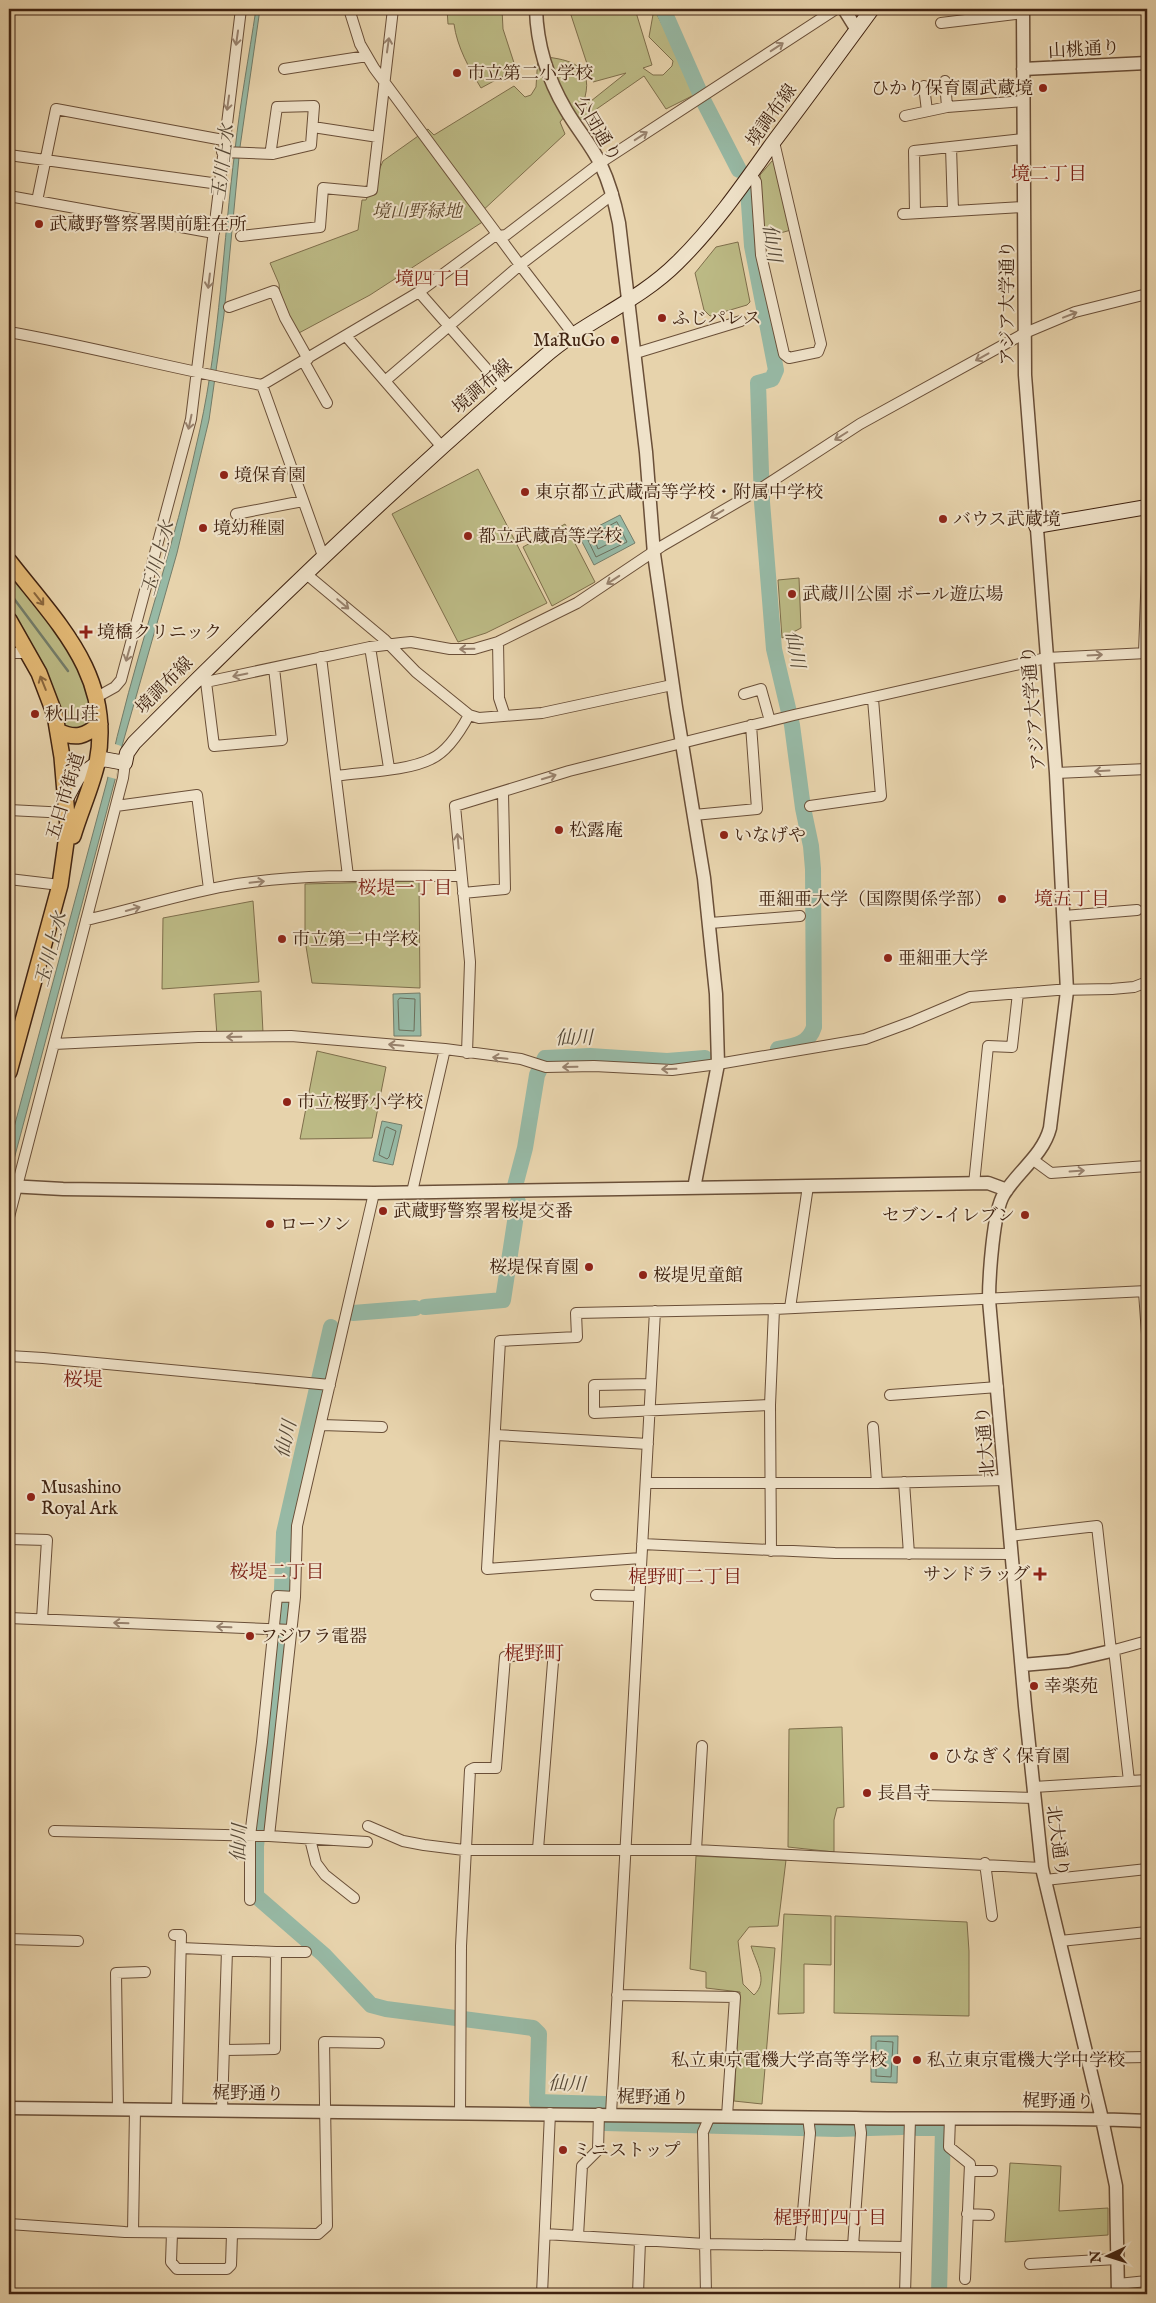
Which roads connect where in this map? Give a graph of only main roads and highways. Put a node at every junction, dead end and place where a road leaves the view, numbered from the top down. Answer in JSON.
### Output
{"nodes":[{"id":1,"x":872,"y":9,"type":"edge"},
{"id":2,"x":1147,"y":507,"type":"edge"},
{"id":3,"x":1036,"y":526,"type":"road end"},
{"id":4,"x":9,"y":561,"type":"edge"},
{"id":5,"x":9,"y":620,"type":"edge"},
{"id":6,"x":100,"y":724,"type":"junction"},
{"id":7,"x":58,"y":732,"type":"junction"},
{"id":8,"x":62,"y":757,"type":"junction"},
{"id":9,"x":100,"y":761,"type":"junction"},
{"id":10,"x":67,"y":806,"type":"junction"},
{"id":11,"x":65,"y":858,"type":"junction"},
{"id":12,"x":9,"y":1072,"type":"edge"}],
"edges":[{"from":1,"to":9,"type":"main road","name":"境調布線"},
{"from":2,"to":3,"type":"main road"},
{"from":4,"to":6,"type":"main road","name":"五日市街道","one_way":true},
{"from":7,"to":5,"type":"main road","name":"五日市街道","one_way":true},
{"from":6,"to":7,"type":"main road"},
{"from":6,"to":9,"type":"main road","name":"五日市街道"},
{"from":7,"to":8,"type":"main road","name":"五日市街道"},
{"from":8,"to":9,"type":"main road"},
{"from":8,"to":10,"type":"main road","name":"五日市街道"},
{"from":9,"to":10,"type":"main road"},
{"from":9,"to":11,"type":"main road","name":"五日市街道"},
{"from":10,"to":11,"type":"main road","name":"五日市街道"},
{"from":11,"to":12,"type":"main road","name":"五日市街道"}]}
